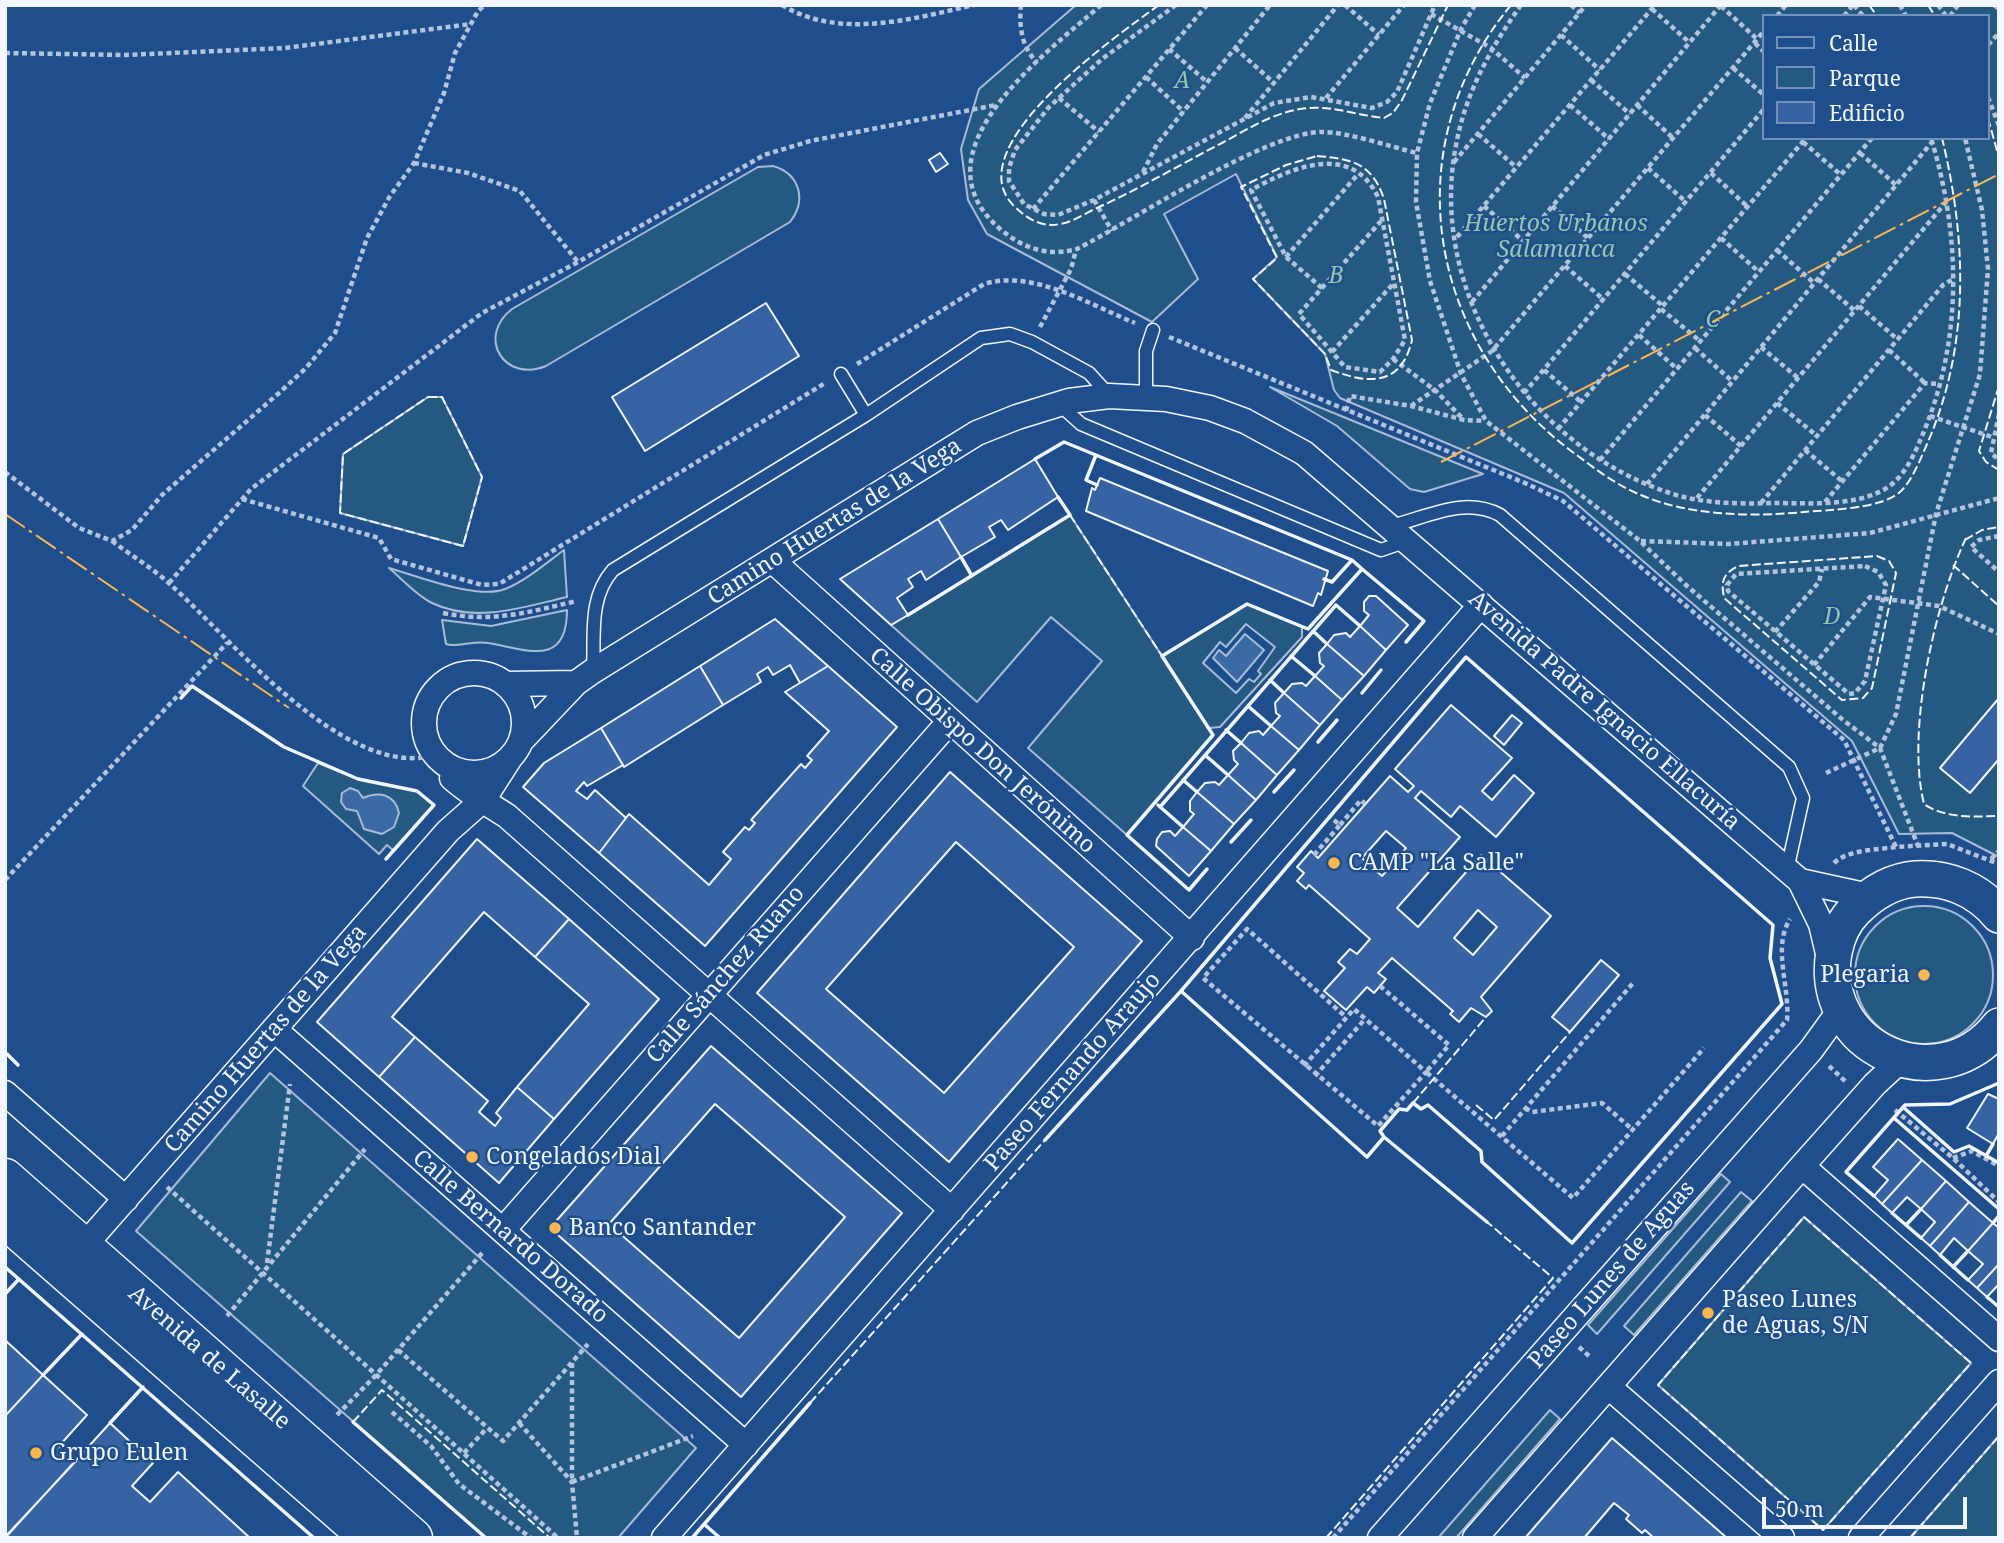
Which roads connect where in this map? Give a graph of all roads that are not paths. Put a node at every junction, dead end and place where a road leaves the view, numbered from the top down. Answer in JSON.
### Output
{"nodes":[{"id":1,"x":1153,"y":330,"type":"dead end"},
{"id":2,"x":841,"y":374,"type":"dead end"},
{"id":3,"x":1109,"y":396,"type":"junction"},
{"id":4,"x":1146,"y":396,"type":"junction"},
{"id":5,"x":1059,"y":404,"type":"junction"},
{"id":6,"x":866,"y":415,"type":"junction"},
{"id":7,"x":1399,"y":534,"type":"junction"},
{"id":8,"x":774,"y":562,"type":"junction"},
{"id":9,"x":1481,"y":605,"type":"junction"},
{"id":10,"x":585,"y":677,"type":"junction"},
{"id":11,"x":505,"y":684,"type":"junction"},
{"id":12,"x":949,"y":722,"type":"junction"},
{"id":13,"x":515,"y":750,"type":"junction"},
{"id":14,"x":443,"y":764,"type":"junction"},
{"id":15,"x":483,"y":800,"type":"junction"},
{"id":16,"x":448,"y":831,"type":"junction"},
{"id":17,"x":1793,"y":876,"type":"junction"},
{"id":18,"x":1869,"y":896,"type":"junction"},
{"id":19,"x":1999,"y":915,"type":"edge"},
{"id":20,"x":1192,"y":938,"type":"junction"},
{"id":21,"x":1832,"y":967,"type":"junction"},
{"id":22,"x":708,"y":995,"type":"junction"},
{"id":23,"x":1840,"y":1010,"type":"junction"},
{"id":24,"x":274,"y":1029,"type":"junction"},
{"id":25,"x":1993,"y":1038,"type":"edge"},
{"id":26,"x":1901,"y":1060,"type":"junction"},
{"id":27,"x":5,"y":1093,"type":"edge"},
{"id":28,"x":1802,"y":1166,"type":"junction"},
{"id":29,"x":5,"y":1178,"type":"edge"},
{"id":30,"x":126,"y":1199,"type":"junction"},
{"id":31,"x":952,"y":1210,"type":"junction"},
{"id":32,"x":5,"y":1219,"type":"edge"},
{"id":33,"x":503,"y":1230,"type":"junction"},
{"id":34,"x":83,"y":1247,"type":"junction"},
{"id":35,"x":1999,"y":1339,"type":"edge"},
{"id":36,"x":1999,"y":1382,"type":"edge"},
{"id":37,"x":1609,"y":1387,"type":"junction"},
{"id":38,"x":746,"y":1445,"type":"junction"},
{"id":39,"x":370,"y":1538,"type":"edge"},
{"id":40,"x":413,"y":1538,"type":"edge"},
{"id":41,"x":664,"y":1538,"type":"edge"},
{"id":42,"x":1380,"y":1538,"type":"edge"},
{"id":43,"x":1475,"y":1538,"type":"edge"},
{"id":44,"x":1782,"y":1538,"type":"edge"},
{"id":45,"x":1861,"y":1538,"type":"edge"}],
"edges":[{"from":1,"to":4,"type":"lane"},
{"from":2,"to":6,"type":"lane"},
{"from":3,"to":4,"type":"street","name":"Avenida Padre Ignacio Ellacuría"},
{"from":3,"to":5,"type":"street","name":"Camino Huertas de la Vega"},
{"from":3,"to":6,"type":"lane"},
{"from":4,"to":7,"type":"street","name":"Avenida Padre Ignacio Ellacuría"},
{"from":5,"to":7,"type":"lane"},
{"from":5,"to":8,"type":"street","name":"Camino Huertas de la Vega"},
{"from":6,"to":10,"type":"lane"},
{"from":7,"to":9,"type":"street","name":"Avenida Padre Ignacio Ellacuría"},
{"from":7,"to":17,"type":"lane"},
{"from":8,"to":10,"type":"street","name":"Camino Huertas de la Vega"},
{"from":8,"to":12,"type":"street","name":"Calle Obispo Don Jerónimo"},
{"from":9,"to":17,"type":"street","name":"Avenida Padre Ignacio Ellacuría"},
{"from":9,"to":20,"type":"street","name":"Paseo Fernando Araujo"},
{"from":10,"to":11,"type":"street"},
{"from":10,"to":13,"type":"street","name":"Camino Huertas de la Vega"},
{"from":11,"to":13,"type":"street"},
{"from":11,"to":14,"type":"street"},
{"from":12,"to":20,"type":"street","name":"Calle Obispo Don Jerónimo"},
{"from":12,"to":22,"type":"street","name":"Calle Sánchez Ruano"},
{"from":13,"to":14,"type":"street"},
{"from":13,"to":15,"type":"street","name":"Camino Huertas de la Vega"},
{"from":14,"to":15,"type":"street"},
{"from":14,"to":16,"type":"street","name":"Camino Huertas de la Vega"},
{"from":15,"to":16,"type":"street","name":"Camino Huertas de la Vega"},
{"from":15,"to":22,"type":"street"},
{"from":16,"to":24,"type":"street","name":"Camino Huertas de la Vega"},
{"from":17,"to":18,"type":"street","name":"Avenida Padre Ignacio Ellacuría"},
{"from":17,"to":21,"type":"street","name":"Avenida Padre Ignacio Ellacuría"},
{"from":18,"to":19,"type":"main road"},
{"from":18,"to":21,"type":"main road"},
{"from":20,"to":31,"type":"street","name":"Paseo Fernando Araujo"},
{"from":21,"to":23,"type":"main road"},
{"from":22,"to":31,"type":"street"},
{"from":22,"to":33,"type":"street","name":"Calle Sánchez Ruano"},
{"from":23,"to":26,"type":"main road"},
{"from":23,"to":42,"type":"street","name":"Paseo Lunes de Aguas"},
{"from":24,"to":30,"type":"street","name":"Camino Huertas de la Vega"},
{"from":24,"to":33,"type":"street","name":"Calle Bernardo Dorado"},
{"from":25,"to":26,"type":"main road"},
{"from":26,"to":28,"type":"street"},
{"from":27,"to":30,"type":"street"},
{"from":28,"to":35,"type":"street"},
{"from":28,"to":37,"type":"street"},
{"from":29,"to":34,"type":"highway","name":"Avenida de Lasalle"},
{"from":30,"to":34,"type":"street","name":"Camino Huertas de la Vega"},
{"from":31,"to":38,"type":"street","name":"Paseo Fernando Araujo"},
{"from":32,"to":39,"type":"highway","name":"Avenida de Lasalle"},
{"from":33,"to":38,"type":"street","name":"Calle Bernardo Dorado"},
{"from":34,"to":40,"type":"highway","name":"Avenida de Lasalle"},
{"from":36,"to":45,"type":"street"},
{"from":37,"to":43,"type":"street"},
{"from":37,"to":44,"type":"street"},
{"from":38,"to":41,"type":"street","name":"Paseo Fernando Araujo"}]}
